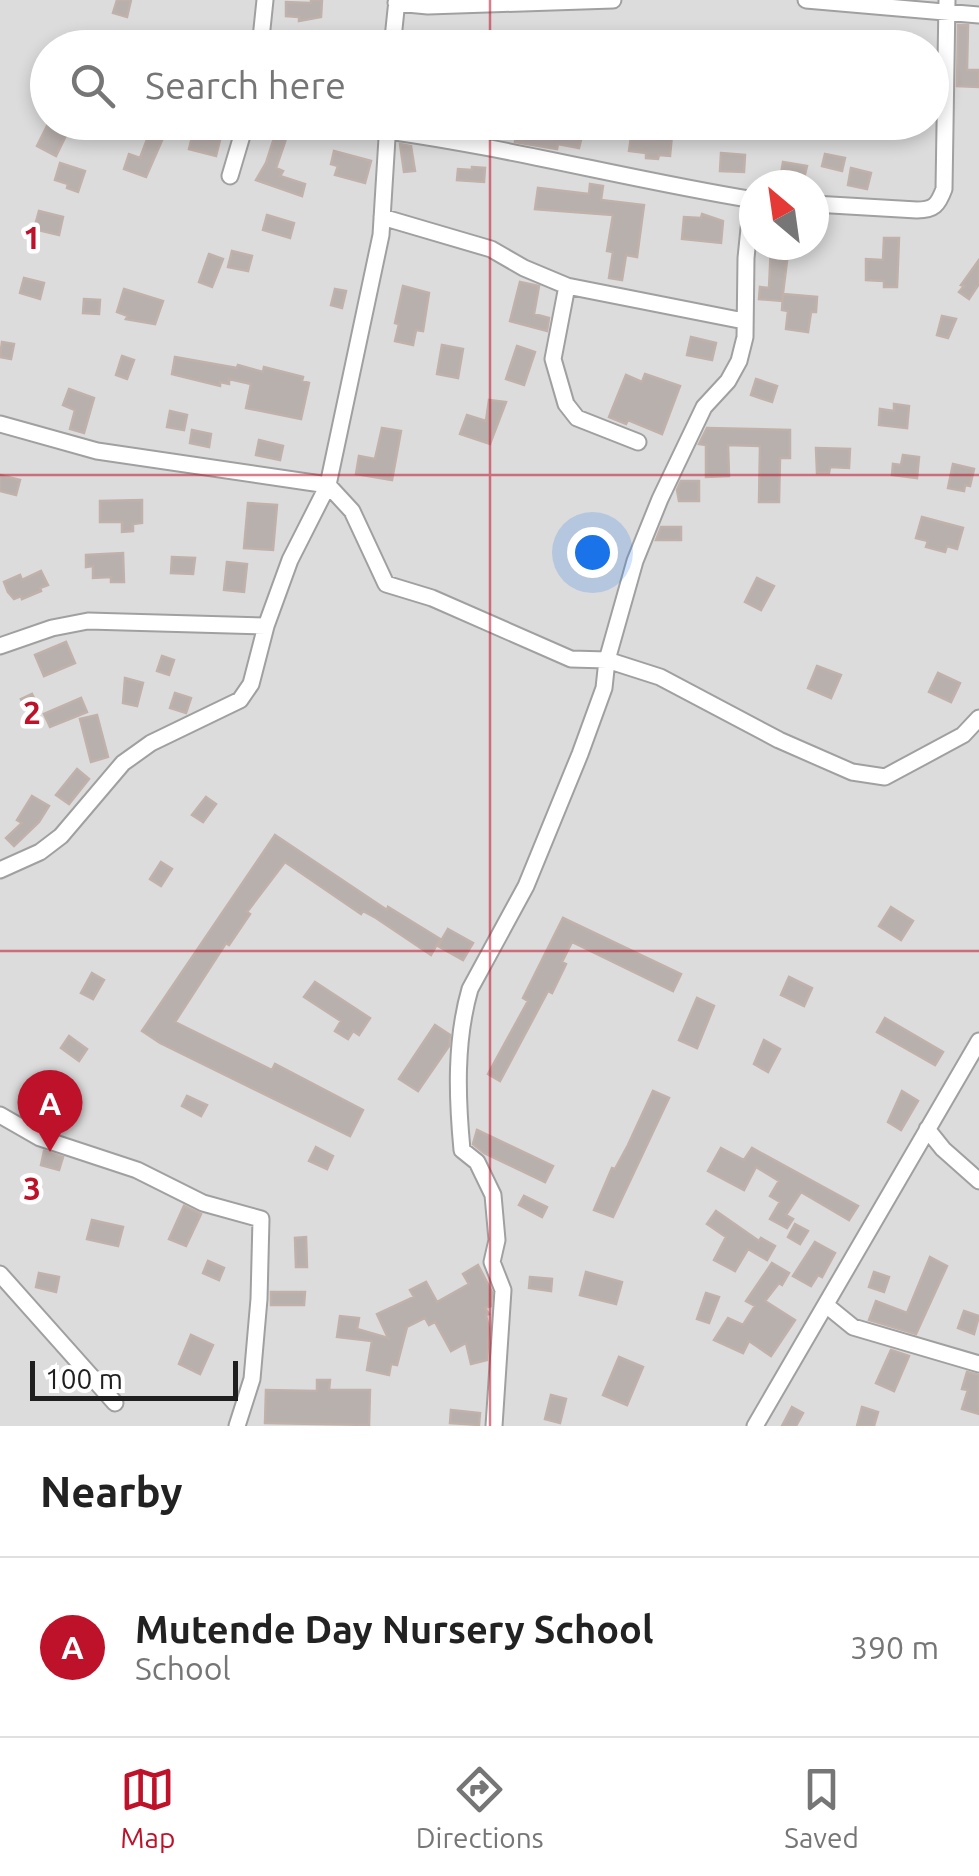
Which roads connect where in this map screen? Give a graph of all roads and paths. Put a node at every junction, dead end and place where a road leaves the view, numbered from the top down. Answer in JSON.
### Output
{"nodes":[{"id":1,"x":264,"y":0,"type":"edge"},
{"id":2,"x":613,"y":0,"type":"edge"},
{"id":3,"x":806,"y":0,"type":"edge"},
{"id":4,"x":396,"y":2,"type":"edge"},
{"id":5,"x":947,"y":6,"type":"edge"},
{"id":6,"x":979,"y":15,"type":"edge"},
{"id":7,"x":262,"y":30,"type":"edge"},
{"id":8,"x":394,"y":30,"type":"edge"},
{"id":9,"x":241,"y":140,"type":"edge"},
{"id":10,"x":387,"y":140,"type":"edge"},
{"id":11,"x":457,"y":140,"type":"edge"},
{"id":12,"x":945,"y":140,"type":"edge"},
{"id":13,"x":230,"y":176,"type":"dead end"},
{"id":14,"x":739,"y":197,"type":"edge"},
{"id":15,"x":829,"y":205,"type":"edge"},
{"id":16,"x":382,"y":217,"type":"junction"},
{"id":17,"x":749,"y":260,"type":"edge"},
{"id":18,"x":567,"y":286,"type":"junction"},
{"id":19,"x":744,"y":321,"type":"junction"},
{"id":20,"x":0,"y":424,"type":"edge"},
{"id":21,"x":638,"y":442,"type":"dead end"},
{"id":22,"x":328,"y":485,"type":"junction"},
{"id":23,"x":266,"y":626,"type":"junction"},
{"id":24,"x":0,"y":646,"type":"edge"},
{"id":25,"x":606,"y":660,"type":"junction"},
{"id":26,"x":979,"y":718,"type":"edge"},
{"id":27,"x":0,"y":870,"type":"edge"},
{"id":28,"x":979,"y":1040,"type":"edge"},
{"id":29,"x":0,"y":1115,"type":"edge"},
{"id":30,"x":928,"y":1128,"type":"junction"},
{"id":31,"x":979,"y":1180,"type":"edge"},
{"id":32,"x":0,"y":1274,"type":"edge"},
{"id":33,"x":826,"y":1305,"type":"junction"},
{"id":34,"x":979,"y":1364,"type":"edge"},
{"id":35,"x":115,"y":1403,"type":"dead end"},
{"id":36,"x":237,"y":1426,"type":"edge"},
{"id":37,"x":494,"y":1426,"type":"edge"},
{"id":38,"x":755,"y":1426,"type":"edge"}],
"edges":[{"from":1,"to":7,"type":"street"},
{"from":2,"to":4,"type":"street"},
{"from":3,"to":5,"type":"street"},
{"from":4,"to":8,"type":"street"},
{"from":5,"to":6,"type":"street"},
{"from":9,"to":13,"type":"street"},
{"from":10,"to":16,"type":"street"},
{"from":11,"to":14,"type":"street"},
{"from":12,"to":15,"type":"street"},
{"from":16,"to":18,"type":"street"},
{"from":16,"to":22,"type":"street"},
{"from":17,"to":19,"type":"street"},
{"from":18,"to":19,"type":"street"},
{"from":18,"to":21,"type":"street"},
{"from":19,"to":25,"type":"street"},
{"from":20,"to":22,"type":"street"},
{"from":22,"to":23,"type":"street"},
{"from":22,"to":25,"type":"street"},
{"from":23,"to":24,"type":"street"},
{"from":23,"to":27,"type":"street"},
{"from":25,"to":26,"type":"street"},
{"from":25,"to":37,"type":"street"},
{"from":28,"to":30,"type":"street"},
{"from":29,"to":36,"type":"street"},
{"from":30,"to":31,"type":"street"},
{"from":30,"to":33,"type":"street"},
{"from":32,"to":35,"type":"street"},
{"from":33,"to":34,"type":"street"},
{"from":33,"to":38,"type":"street"}]}
